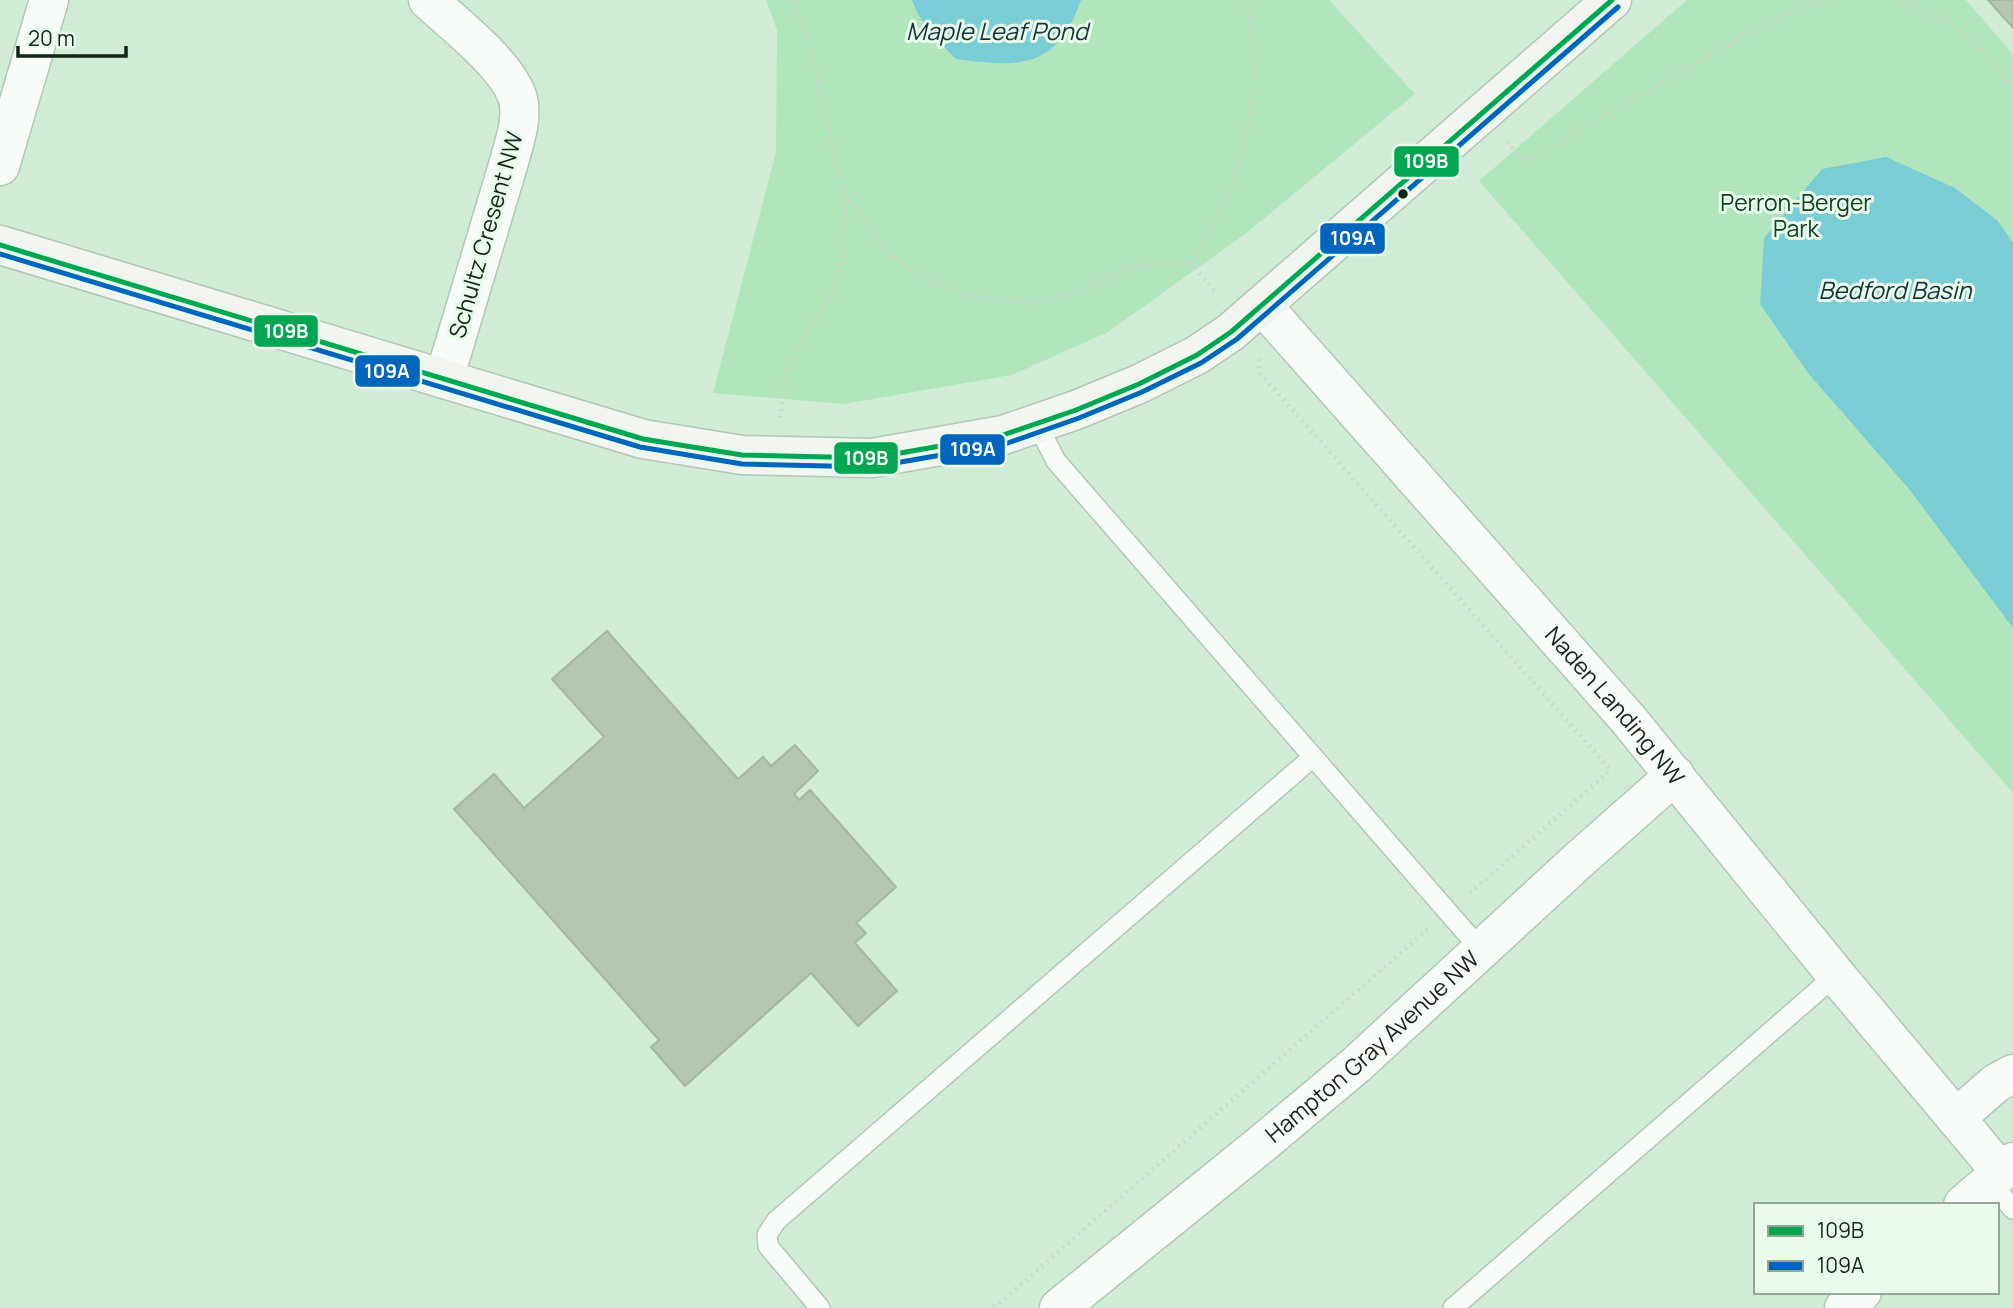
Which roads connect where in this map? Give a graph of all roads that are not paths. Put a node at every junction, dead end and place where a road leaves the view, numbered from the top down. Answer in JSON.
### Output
{"nodes":[{"id":1,"x":49,"y":0,"type":"edge"},
{"id":2,"x":428,"y":0,"type":"edge"},
{"id":3,"x":1612,"y":0,"type":"edge"},
{"id":4,"x":0,"y":166,"type":"edge"},
{"id":5,"x":0,"y":245,"type":"edge"},
{"id":6,"x":1262,"y":305,"type":"junction"},
{"id":7,"x":444,"y":379,"type":"junction"},
{"id":8,"x":1037,"y":424,"type":"junction"},
{"id":9,"x":1313,"y":757,"type":"junction"},
{"id":10,"x":1675,"y":775,"type":"junction"},
{"id":11,"x":1481,"y":950,"type":"junction"},
{"id":12,"x":1836,"y":975,"type":"junction"},
{"id":13,"x":2013,"y":1074,"type":"edge"},
{"id":14,"x":1956,"y":1118,"type":"junction"},
{"id":15,"x":1996,"y":1186,"type":"edge"},
{"id":16,"x":1860,"y":1294,"type":"edge"},
{"id":17,"x":820,"y":1308,"type":"edge"},
{"id":18,"x":1059,"y":1308,"type":"edge"},
{"id":19,"x":1453,"y":1308,"type":"edge"},
{"id":20,"x":1844,"y":1308,"type":"edge"}],
"edges":[{"from":1,"to":4,"type":"street"},
{"from":2,"to":7,"type":"street","name":"Schultz Cresent NW"},
{"from":3,"to":6,"type":"street"},
{"from":5,"to":7,"type":"street"},
{"from":6,"to":8,"type":"street"},
{"from":6,"to":10,"type":"street","name":"Naden Landing NW"},
{"from":7,"to":8,"type":"street"},
{"from":8,"to":9,"type":"lane"},
{"from":9,"to":11,"type":"lane"},
{"from":9,"to":17,"type":"lane"},
{"from":10,"to":11,"type":"street","name":"Hampton Gray Avenue NW"},
{"from":10,"to":12,"type":"street","name":"Naden Landing NW"},
{"from":11,"to":18,"type":"street","name":"Hampton Gray Avenue NW"},
{"from":12,"to":14,"type":"street","name":"Naden Landing NW"},
{"from":12,"to":19,"type":"lane"},
{"from":13,"to":14,"type":"street"},
{"from":14,"to":15,"type":"street","name":"Naden Landing NW"},
{"from":16,"to":20,"type":"street"}]}
